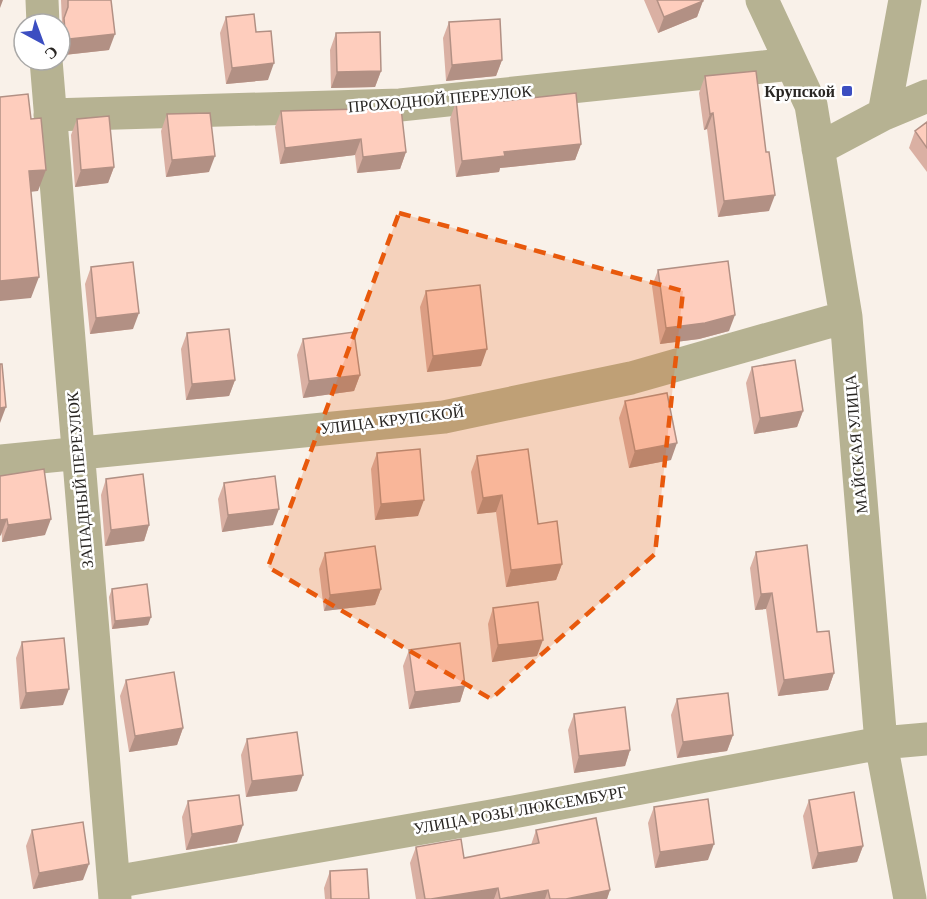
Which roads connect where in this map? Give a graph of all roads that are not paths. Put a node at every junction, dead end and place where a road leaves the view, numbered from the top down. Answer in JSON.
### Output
{"nodes":[{"id":1,"x":762,"y":0,"type":"edge"},
{"id":2,"x":905,"y":0,"type":"edge"},
{"id":3,"x":792,"y":64,"type":"junction"},
{"id":4,"x":47,"y":72,"type":"edge"},
{"id":5,"x":927,"y":96,"type":"edge"},
{"id":6,"x":885,"y":114,"type":"junction"},
{"id":7,"x":50,"y":115,"type":"junction"},
{"id":8,"x":818,"y":149,"type":"junction"},
{"id":9,"x":846,"y":317,"type":"junction"},
{"id":10,"x":77,"y":452,"type":"junction"},
{"id":11,"x":0,"y":461,"type":"edge"},
{"id":12,"x":927,"y":739,"type":"edge"},
{"id":13,"x":881,"y":743,"type":"junction"},
{"id":14,"x":114,"y":890,"type":"edge"},
{"id":15,"x":910,"y":899,"type":"edge"}],
"edges":[{"from":1,"to":3,"type":"street","name":"МАЙСКАЯ УЛИЦА"},
{"from":2,"to":6,"type":"street"},
{"from":3,"to":7,"type":"street","name":"ПРОХОДНОЙ ПЕРЕУЛОК"},
{"from":3,"to":8,"type":"street","name":"МАЙСКАЯ УЛИЦА"},
{"from":4,"to":7,"type":"street","name":"ЗАПАДНЫЙ ПЕРЕУЛОК"},
{"from":5,"to":6,"type":"street"},
{"from":6,"to":8,"type":"street"},
{"from":7,"to":10,"type":"street","name":"ЗАПАДНЫЙ ПЕРЕУЛОК"},
{"from":8,"to":9,"type":"street","name":"МАЙСКАЯ УЛИЦА"},
{"from":9,"to":10,"type":"street","name":"УЛИЦА КРУПСКОЙ"},
{"from":9,"to":13,"type":"street","name":"МАЙСКАЯ УЛИЦА"},
{"from":10,"to":11,"type":"street","name":"УЛИЦА КРУПСКОЙ"},
{"from":10,"to":14,"type":"street","name":"ЗАПАДНЫЙ ПЕРЕУЛОК"},
{"from":12,"to":13,"type":"street","name":"УЛИЦА РОЗЫ ЛЮКСЕМБУРГ"},
{"from":13,"to":14,"type":"street","name":"УЛИЦА РОЗЫ ЛЮКСЕМБУРГ"},
{"from":13,"to":15,"type":"street","name":"МАЙСКАЯ УЛИЦА"}]}
